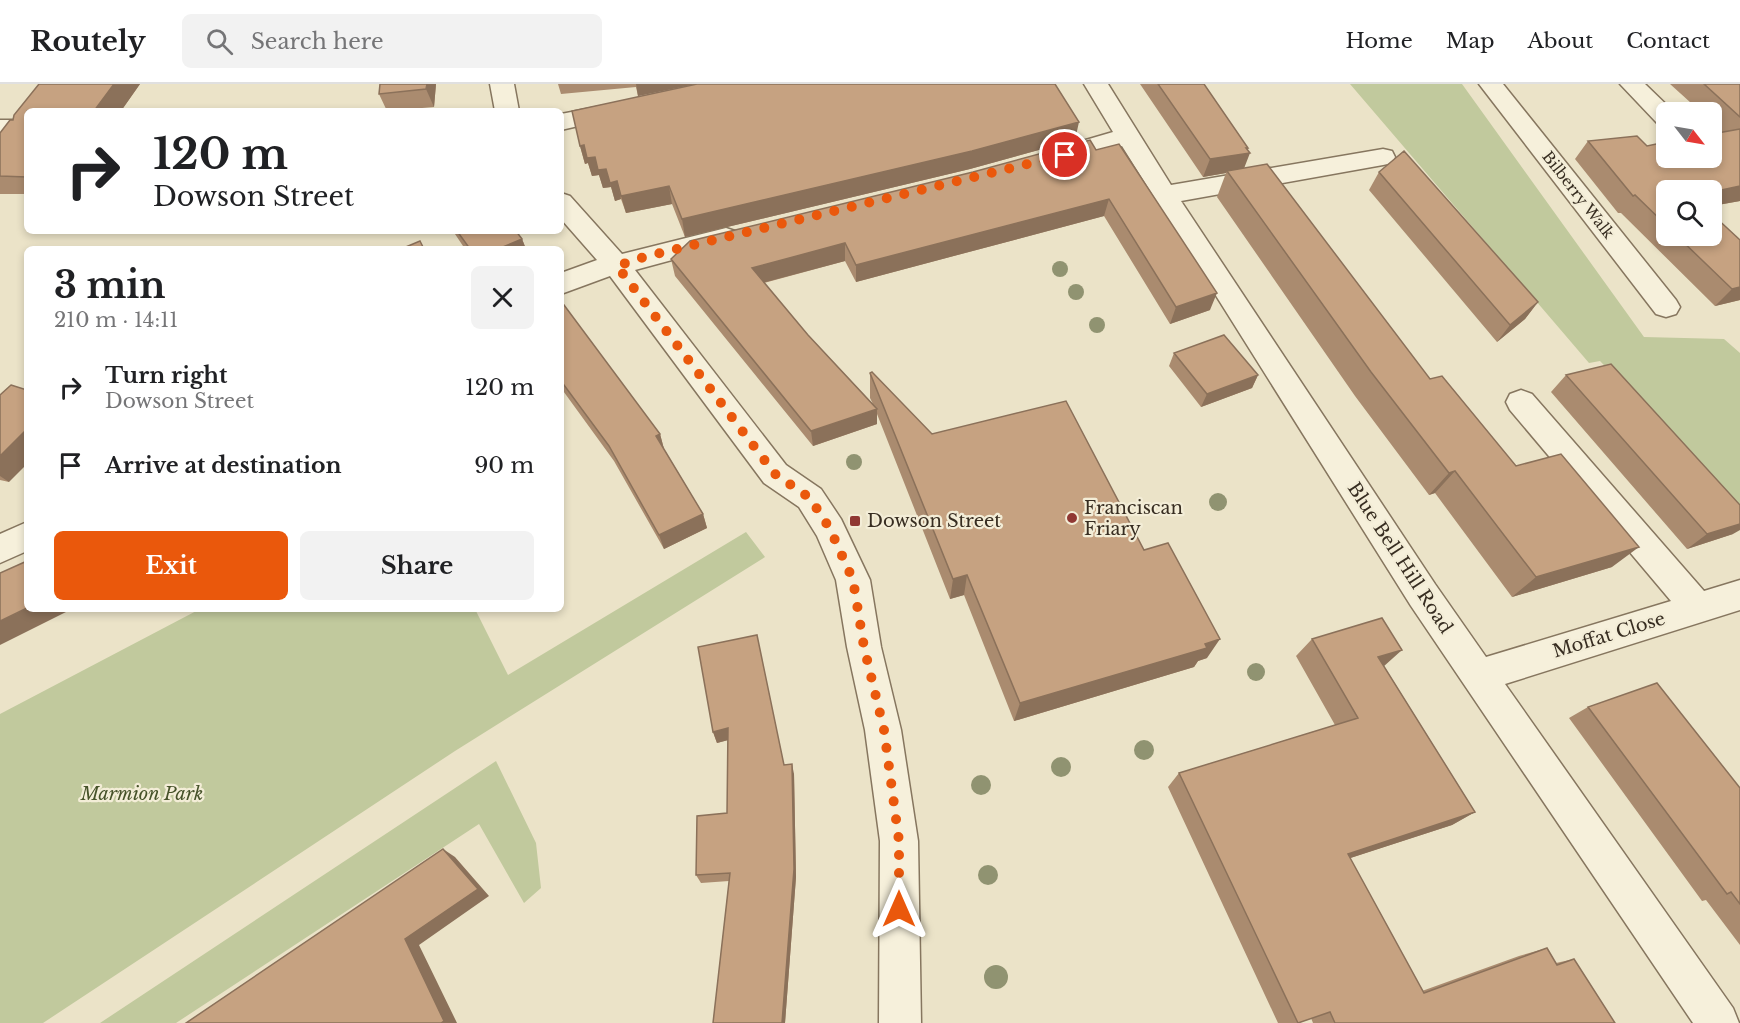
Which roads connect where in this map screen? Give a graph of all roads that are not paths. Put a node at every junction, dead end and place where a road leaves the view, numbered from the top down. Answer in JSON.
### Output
{"nodes":[{"id":1,"x":502,"y":84,"type":"edge"},
{"id":2,"x":1096,"y":84,"type":"edge"},
{"id":3,"x":1491,"y":84,"type":"edge"},
{"id":4,"x":1632,"y":84,"type":"edge"},
{"id":5,"x":643,"y":105,"type":"edge"},
{"id":6,"x":506,"y":108,"type":"edge"},
{"id":7,"x":1656,"y":108,"type":"edge"},
{"id":8,"x":564,"y":121,"type":"edge"},
{"id":9,"x":0,"y":128,"type":"edge"},
{"id":10,"x":24,"y":128,"type":"edge"},
{"id":11,"x":1128,"y":136,"type":"junction"},
{"id":12,"x":1383,"y":157,"type":"dead end"},
{"id":13,"x":1032,"y":163,"type":"edge"},
{"id":14,"x":1165,"y":195,"type":"junction"},
{"id":15,"x":564,"y":205,"type":"edge"},
{"id":16,"x":751,"y":231,"type":"edge"},
{"id":17,"x":617,"y":266,"type":"junction"},
{"id":18,"x":564,"y":283,"type":"edge"},
{"id":19,"x":1666,"y":307,"type":"dead end"},
{"id":20,"x":1521,"y":402,"type":"dead end"},
{"id":21,"x":24,"y":537,"type":"edge"},
{"id":22,"x":0,"y":549,"type":"edge"},
{"id":23,"x":1740,"y":595,"type":"edge"},
{"id":24,"x":1698,"y":608,"type":"junction"},
{"id":25,"x":1478,"y":676,"type":"junction"},
{"id":26,"x":900,"y":1023,"type":"edge"},
{"id":27,"x":1718,"y":1023,"type":"edge"}],
"edges":[{"from":1,"to":6,"type":"street"},
{"from":2,"to":11,"type":"street","name":"Blue Bell Hill Road"},
{"from":3,"to":19,"type":"street","name":"Bilberry Walk"},
{"from":4,"to":7,"type":"street"},
{"from":5,"to":8,"type":"street"},
{"from":9,"to":10,"type":"street"},
{"from":11,"to":13,"type":"street"},
{"from":11,"to":14,"type":"street","name":"Blue Bell Hill Road"},
{"from":12,"to":14,"type":"street"},
{"from":14,"to":25,"type":"street","name":"Blue Bell Hill Road"},
{"from":15,"to":17,"type":"street"},
{"from":16,"to":17,"type":"street"},
{"from":17,"to":18,"type":"street"},
{"from":17,"to":26,"type":"street"},
{"from":20,"to":24,"type":"street"},
{"from":21,"to":22,"type":"street"},
{"from":23,"to":24,"type":"street","name":"Moffat Close"},
{"from":24,"to":25,"type":"street","name":"Moffat Close"},
{"from":25,"to":27,"type":"street","name":"Blue Bell Hill Road"}]}
